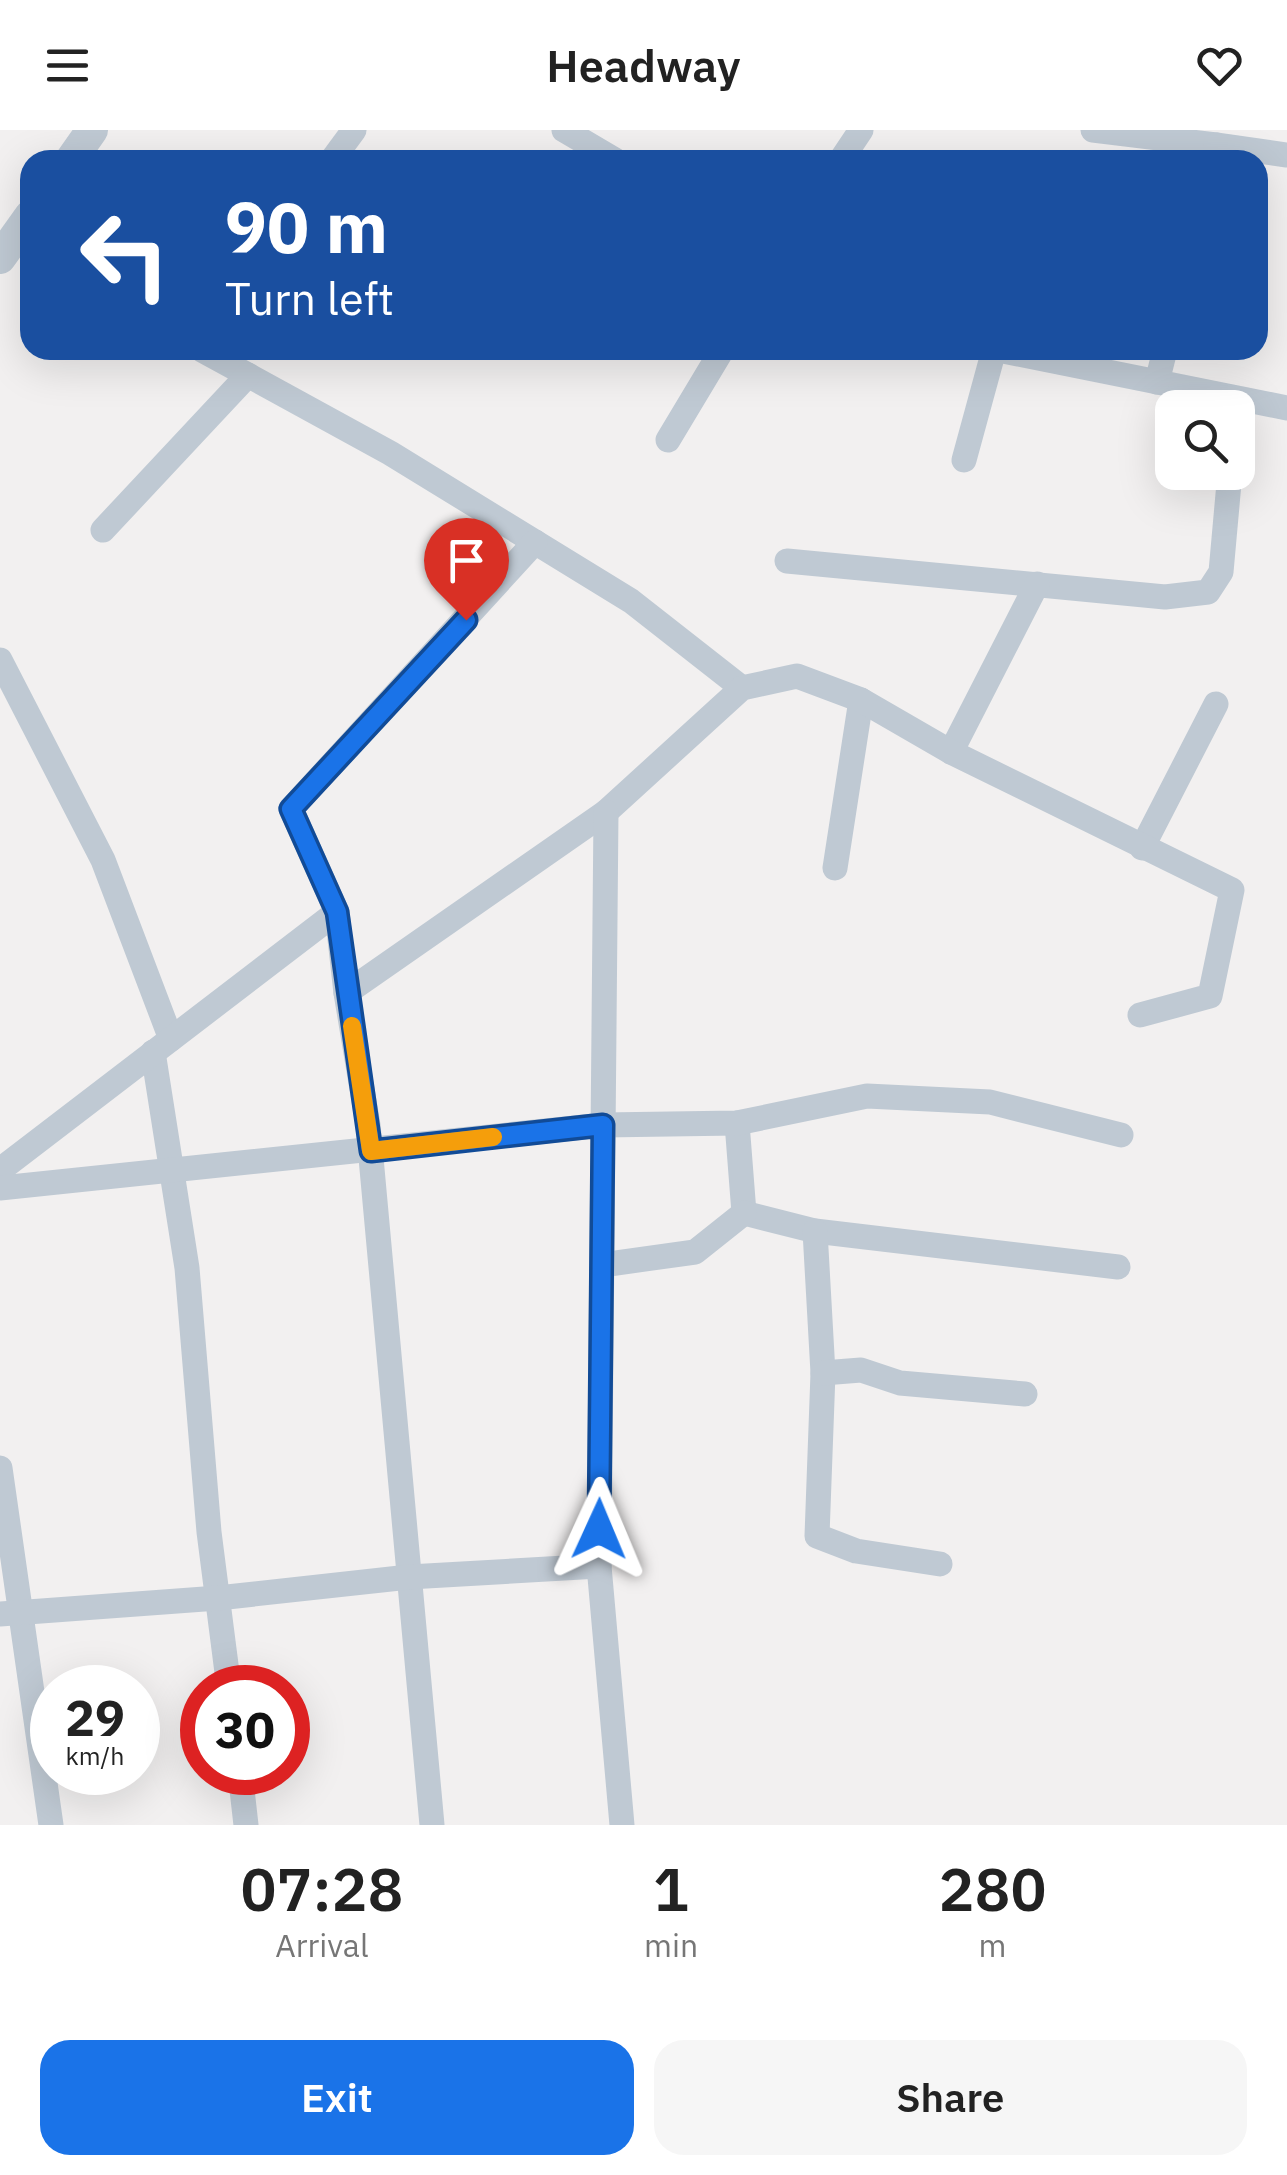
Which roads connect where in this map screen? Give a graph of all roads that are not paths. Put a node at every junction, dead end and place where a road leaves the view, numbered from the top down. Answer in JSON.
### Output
{"nodes":[{"id":1,"x":1093,"y":130,"type":"edge"},
{"id":2,"x":1203,"y":150,"type":"edge"},
{"id":3,"x":220,"y":360,"type":"edge"},
{"id":4,"x":716,"y":360,"type":"edge"},
{"id":5,"x":993,"y":360,"type":"edge"},
{"id":6,"x":1046,"y":360,"type":"edge"},
{"id":7,"x":1162,"y":360,"type":"edge"},
{"id":8,"x":248,"y":375,"type":"junction"},
{"id":9,"x":1157,"y":382,"type":"junction"},
{"id":10,"x":1189,"y":390,"type":"edge"},
{"id":11,"x":1255,"y":404,"type":"edge"},
{"id":12,"x":1287,"y":408,"type":"edge"},
{"id":13,"x":668,"y":440,"type":"dead end"},
{"id":14,"x":964,"y":460,"type":"dead end"},
{"id":15,"x":1228,"y":490,"type":"edge"},
{"id":16,"x":103,"y":530,"type":"dead end"},
{"id":17,"x":534,"y":542,"type":"junction"},
{"id":18,"x":788,"y":561,"type":"dead end"},
{"id":19,"x":1036,"y":584,"type":"junction"},
{"id":20,"x":0,"y":660,"type":"edge"},
{"id":21,"x":742,"y":688,"type":"junction"},
{"id":22,"x":861,"y":700,"type":"junction"},
{"id":23,"x":1216,"y":704,"type":"dead end"},
{"id":24,"x":950,"y":752,"type":"junction"},
{"id":25,"x":606,"y":812,"type":"junction"},
{"id":26,"x":1142,"y":848,"type":"junction"},
{"id":27,"x":835,"y":868,"type":"dead end"},
{"id":28,"x":337,"y":912,"type":"junction"},
{"id":29,"x":346,"y":993,"type":"junction"},
{"id":30,"x":1140,"y":1015,"type":"dead end"},
{"id":31,"x":162,"y":1046,"type":"junction"},
{"id":32,"x":737,"y":1123,"type":"junction"},
{"id":33,"x":603,"y":1125,"type":"junction"},
{"id":34,"x":1121,"y":1135,"type":"dead end"},
{"id":35,"x":371,"y":1151,"type":"junction"},
{"id":36,"x":0,"y":1170,"type":"edge"},
{"id":37,"x":172,"y":1171,"type":"junction"},
{"id":38,"x":0,"y":1188,"type":"edge"},
{"id":39,"x":744,"y":1213,"type":"junction"},
{"id":40,"x":815,"y":1231,"type":"junction"},
{"id":41,"x":602,"y":1265,"type":"junction"},
{"id":42,"x":1118,"y":1267,"type":"dead end"},
{"id":43,"x":823,"y":1374,"type":"junction"},
{"id":44,"x":1025,"y":1394,"type":"dead end"},
{"id":45,"x":0,"y":1468,"type":"edge"},
{"id":46,"x":940,"y":1564,"type":"dead end"},
{"id":47,"x":599,"y":1566,"type":"junction"},
{"id":48,"x":410,"y":1577,"type":"junction"},
{"id":49,"x":218,"y":1598,"type":"junction"},
{"id":50,"x":10,"y":1614,"type":"edge"},
{"id":51,"x":227,"y":1665,"type":"edge"},
{"id":52,"x":243,"y":1795,"type":"edge"},
{"id":53,"x":50,"y":1825,"type":"edge"},
{"id":54,"x":246,"y":1825,"type":"edge"},
{"id":55,"x":432,"y":1825,"type":"edge"},
{"id":56,"x":622,"y":1825,"type":"edge"}],
"edges":[{"from":1,"to":2,"type":"street"},
{"from":3,"to":8,"type":"street"},
{"from":4,"to":13,"type":"street"},
{"from":5,"to":14,"type":"street"},
{"from":6,"to":9,"type":"street"},
{"from":7,"to":9,"type":"street"},
{"from":8,"to":16,"type":"street"},
{"from":8,"to":17,"type":"street"},
{"from":9,"to":10,"type":"street"},
{"from":11,"to":12,"type":"street"},
{"from":15,"to":19,"type":"street"},
{"from":17,"to":21,"type":"street"},
{"from":17,"to":28,"type":"street"},
{"from":18,"to":19,"type":"street"},
{"from":19,"to":24,"type":"street"},
{"from":20,"to":31,"type":"street"},
{"from":21,"to":22,"type":"street"},
{"from":21,"to":25,"type":"street"},
{"from":22,"to":24,"type":"street"},
{"from":22,"to":27,"type":"street"},
{"from":23,"to":26,"type":"street"},
{"from":24,"to":26,"type":"street"},
{"from":25,"to":29,"type":"street"},
{"from":25,"to":33,"type":"street"},
{"from":26,"to":30,"type":"street"},
{"from":28,"to":29,"type":"street"},
{"from":28,"to":31,"type":"street"},
{"from":29,"to":35,"type":"street"},
{"from":31,"to":36,"type":"street"},
{"from":31,"to":37,"type":"street"},
{"from":32,"to":33,"type":"street"},
{"from":32,"to":34,"type":"street"},
{"from":32,"to":39,"type":"street"},
{"from":33,"to":35,"type":"street"},
{"from":33,"to":41,"type":"street"},
{"from":35,"to":37,"type":"street"},
{"from":35,"to":48,"type":"street"},
{"from":37,"to":38,"type":"street"},
{"from":37,"to":49,"type":"street"},
{"from":39,"to":40,"type":"street"},
{"from":39,"to":41,"type":"street"},
{"from":40,"to":42,"type":"street"},
{"from":40,"to":43,"type":"street"},
{"from":41,"to":47,"type":"street"},
{"from":43,"to":44,"type":"street"},
{"from":43,"to":46,"type":"street"},
{"from":45,"to":50,"type":"street"},
{"from":47,"to":48,"type":"street"},
{"from":47,"to":56,"type":"street"},
{"from":48,"to":49,"type":"street"},
{"from":48,"to":55,"type":"street"},
{"from":49,"to":50,"type":"street"},
{"from":49,"to":51,"type":"street"},
{"from":50,"to":53,"type":"street"},
{"from":52,"to":54,"type":"street"}]}
